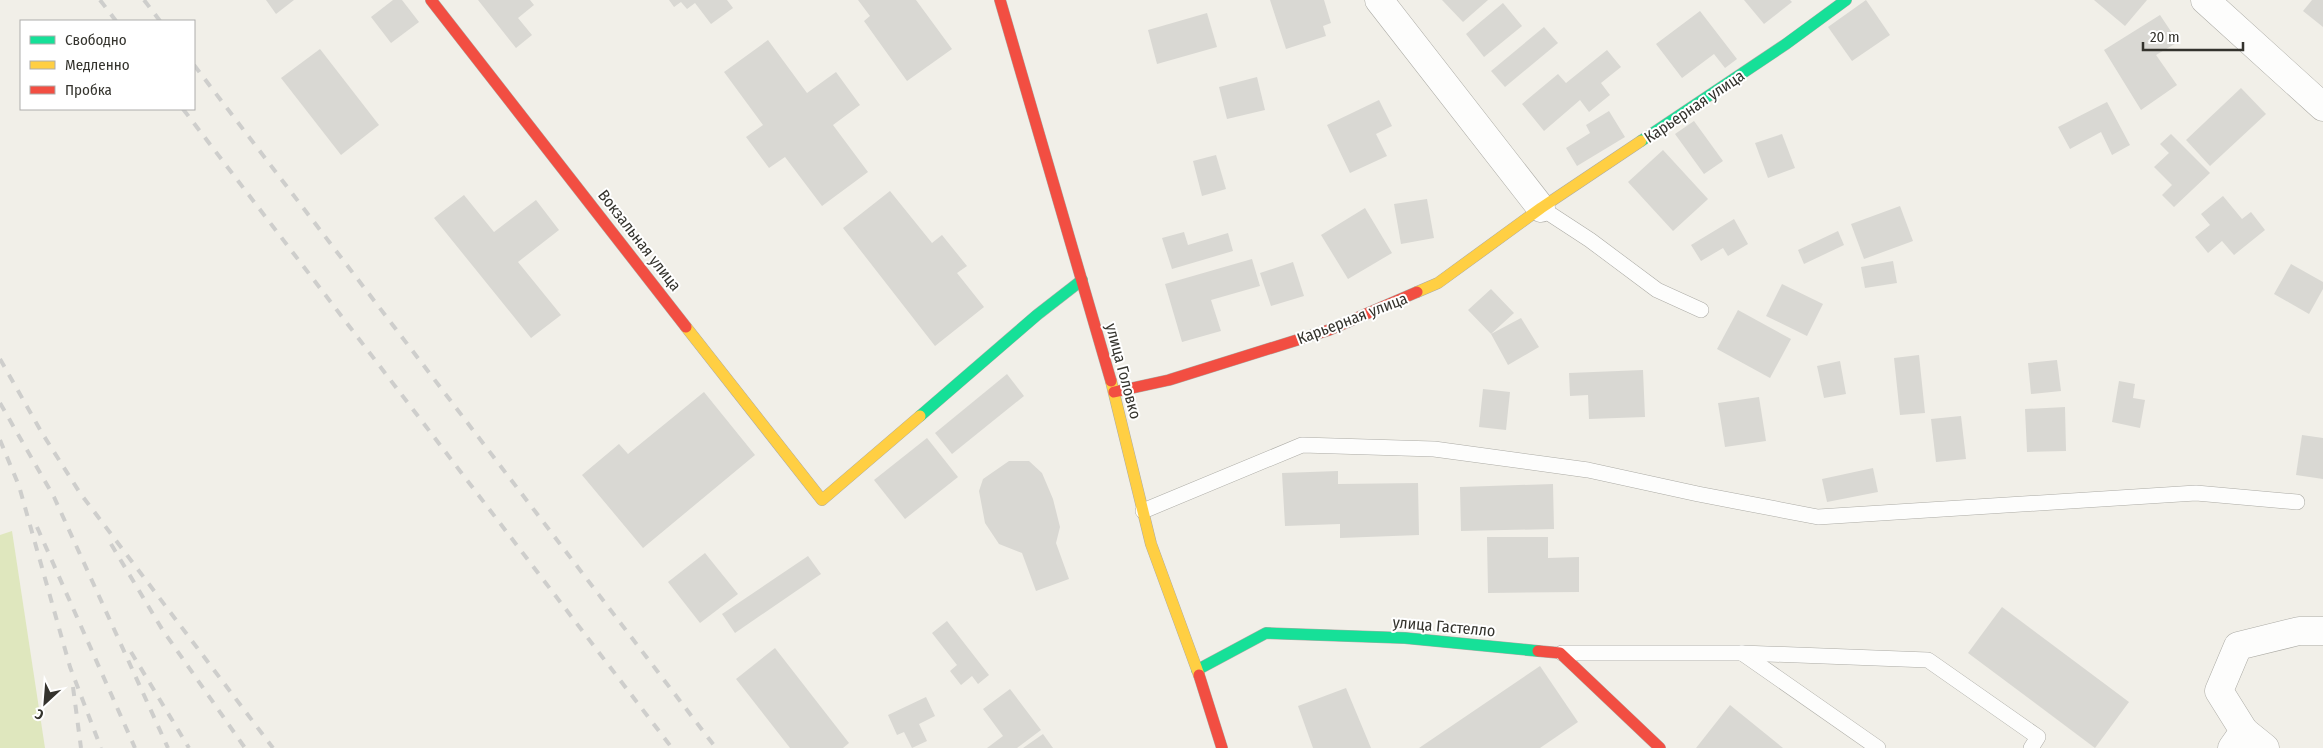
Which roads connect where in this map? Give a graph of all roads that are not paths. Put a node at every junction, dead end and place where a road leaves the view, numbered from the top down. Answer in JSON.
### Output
{"nodes":[{"id":1,"x":432,"y":0,"type":"edge"},
{"id":2,"x":1000,"y":0,"type":"edge"},
{"id":3,"x":1846,"y":0,"type":"edge"},
{"id":4,"x":2205,"y":0,"type":"edge"},
{"id":5,"x":1382,"y":1,"type":"edge"},
{"id":6,"x":2323,"y":106,"type":"edge"},
{"id":7,"x":1541,"y":208,"type":"junction"},
{"id":8,"x":1082,"y":280,"type":"junction"},
{"id":9,"x":1700,"y":310,"type":"dead end"},
{"id":10,"x":1114,"y":392,"type":"junction"},
{"id":11,"x":2297,"y":502,"type":"dead end"},
{"id":12,"x":1143,"y":511,"type":"junction"},
{"id":13,"x":2323,"y":632,"type":"edge"},
{"id":14,"x":1742,"y":653,"type":"junction"},
{"id":15,"x":1560,"y":654,"type":"junction"},
{"id":16,"x":1196,"y":670,"type":"junction"},
{"id":17,"x":2238,"y":740,"type":"edge"},
{"id":18,"x":1222,"y":748,"type":"edge"},
{"id":19,"x":1660,"y":748,"type":"edge"},
{"id":20,"x":1878,"y":748,"type":"edge"},
{"id":21,"x":2031,"y":748,"type":"edge"},
{"id":22,"x":2266,"y":748,"type":"edge"}],
"edges":[{"from":1,"to":8,"type":"street","name":"Вокзальная улица"},
{"from":2,"to":8,"type":"street","name":"улица Головко"},
{"from":3,"to":7,"type":"street","name":"Карьерная улица"},
{"from":4,"to":6,"type":"street"},
{"from":5,"to":7,"type":"street"},
{"from":7,"to":9,"type":"lane"},
{"from":7,"to":10,"type":"street","name":"Карьерная улица"},
{"from":8,"to":10,"type":"street","name":"улица Головко"},
{"from":10,"to":12,"type":"street","name":"улица Головко"},
{"from":11,"to":12,"type":"lane"},
{"from":12,"to":16,"type":"street","name":"улица Головко"},
{"from":13,"to":17,"type":"street"},
{"from":14,"to":15,"type":"lane"},
{"from":14,"to":20,"type":"lane"},
{"from":14,"to":21,"type":"lane"},
{"from":15,"to":16,"type":"street","name":"улица Гастелло"},
{"from":15,"to":19,"type":"street"},
{"from":16,"to":18,"type":"street","name":"улица Головко"},
{"from":17,"to":22,"type":"street"}]}
